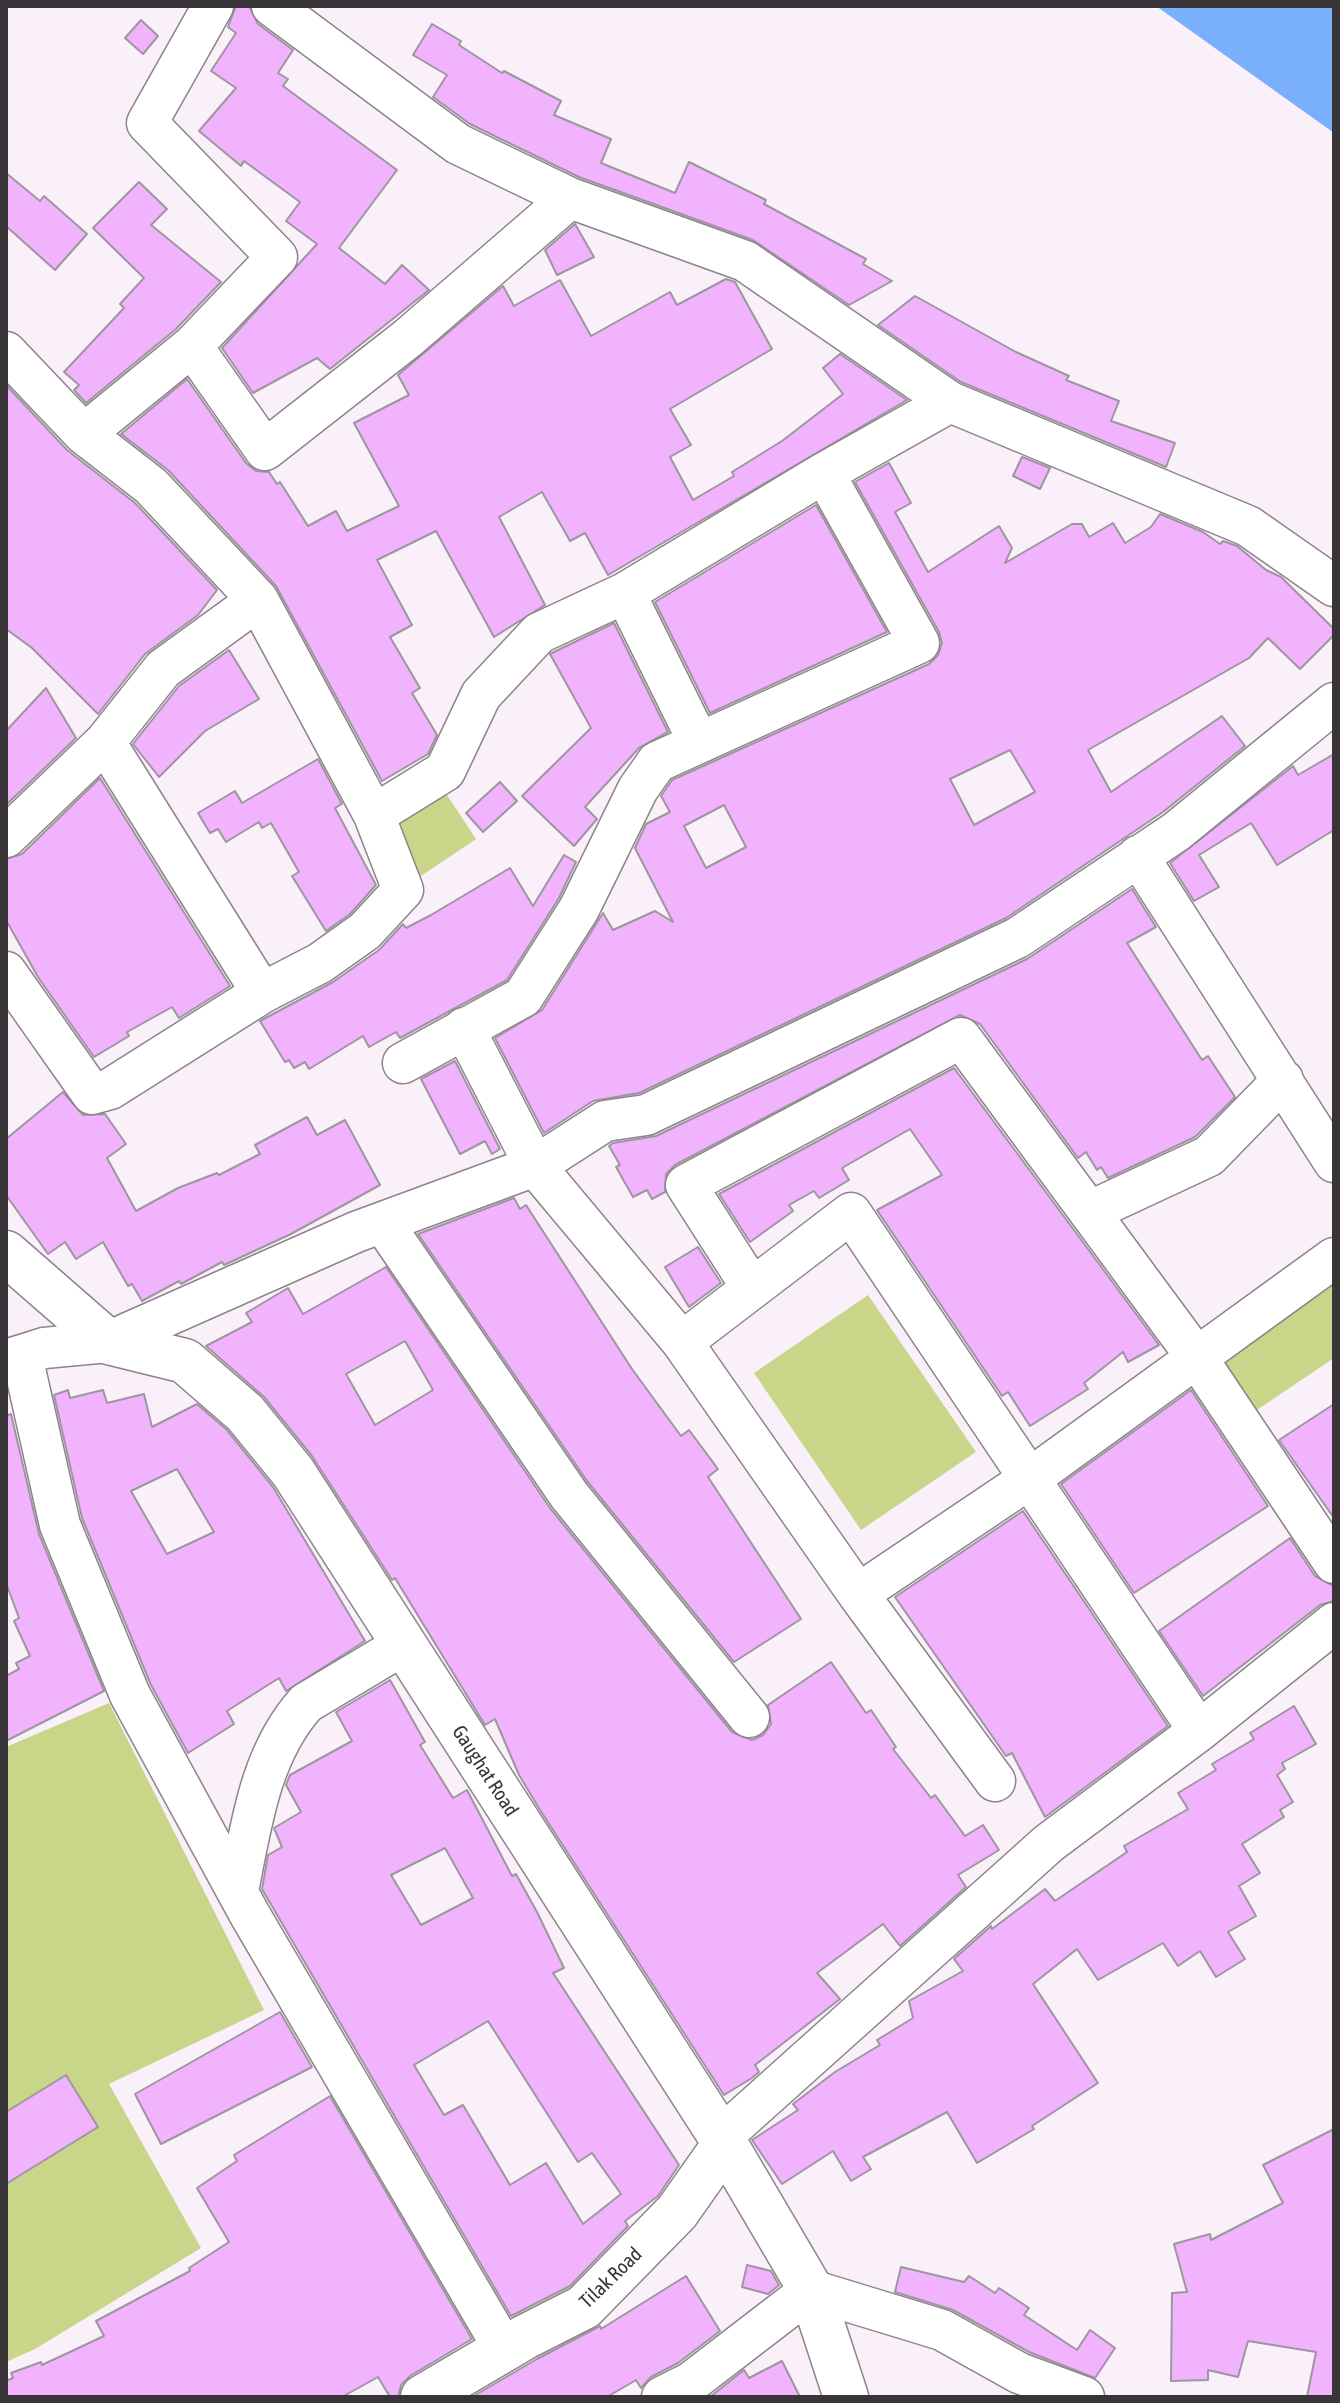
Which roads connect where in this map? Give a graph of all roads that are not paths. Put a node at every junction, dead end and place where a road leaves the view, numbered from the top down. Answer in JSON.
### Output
{"nodes":[{"id":1,"x":213,"y":6,"type":"edge"},
{"id":2,"x":272,"y":6,"type":"edge"},
{"id":3,"x":570,"y":198,"type":"junction"},
{"id":4,"x":192,"y":346,"type":"junction"},
{"id":5,"x":10,"y":365,"type":"edge"},
{"id":6,"x":950,"y":402,"type":"junction"},
{"id":7,"x":84,"y":434,"type":"junction"},
{"id":8,"x":824,"y":473,"type":"junction"},
{"id":9,"x":1334,"y":586,"type":"edge"},
{"id":10,"x":625,"y":593,"type":"junction"},
{"id":11,"x":258,"y":600,"type":"junction"},
{"id":12,"x":1334,"y":703,"type":"edge"},
{"id":13,"x":698,"y":741,"type":"junction"},
{"id":14,"x":105,"y":742,"type":"junction"},
{"id":15,"x":374,"y":815,"type":"junction"},
{"id":16,"x":6,"y":837,"type":"edge"},
{"id":17,"x":1138,"y":856,"type":"junction"},
{"id":18,"x":6,"y":972,"type":"edge"},
{"id":19,"x":262,"y":993,"type":"junction"},
{"id":20,"x":464,"y":1028,"type":"junction"},
{"id":21,"x":403,"y":1063,"type":"dead end"},
{"id":22,"x":1283,"y":1080,"type":"junction"},
{"id":23,"x":1334,"y":1162,"type":"edge"},
{"id":24,"x":535,"y":1166,"type":"junction"},
{"id":25,"x":1091,"y":1211,"type":"junction"},
{"id":26,"x":383,"y":1223,"type":"junction"},
{"id":27,"x":6,"y":1253,"type":"edge"},
{"id":28,"x":1334,"y":1258,"type":"edge"},
{"id":29,"x":752,"y":1288,"type":"junction"},
{"id":30,"x":108,"y":1342,"type":"junction"},
{"id":31,"x":682,"y":1342,"type":"junction"},
{"id":32,"x":14,"y":1358,"type":"edge"},
{"id":33,"x":1197,"y":1358,"type":"junction"},
{"id":34,"x":1032,"y":1477,"type":"junction"},
{"id":35,"x":1334,"y":1563,"type":"edge"},
{"id":36,"x":858,"y":1594,"type":"junction"},
{"id":37,"x":1334,"y":1623,"type":"edge"},
{"id":38,"x":403,"y":1645,"type":"junction"},
{"id":39,"x":749,"y":1717,"type":"dead end"},
{"id":40,"x":1199,"y":1731,"type":"junction"},
{"id":41,"x":995,"y":1781,"type":"dead end"},
{"id":42,"x":238,"y":1891,"type":"junction"},
{"id":43,"x":723,"y":2141,"type":"junction"},
{"id":44,"x":811,"y":2290,"type":"junction"},
{"id":45,"x":504,"y":2349,"type":"junction"},
{"id":46,"x":682,"y":2392,"type":"edge"},
{"id":47,"x":423,"y":2397,"type":"edge"},
{"id":48,"x":846,"y":2397,"type":"edge"},
{"id":49,"x":1084,"y":2397,"type":"edge"}],
"edges":[{"from":1,"to":4,"type":"street"},
{"from":2,"to":3,"type":"street"},
{"from":3,"to":4,"type":"street"},
{"from":3,"to":6,"type":"street"},
{"from":4,"to":7,"type":"street"},
{"from":5,"to":7,"type":"street"},
{"from":6,"to":8,"type":"street"},
{"from":6,"to":9,"type":"street"},
{"from":7,"to":11,"type":"street"},
{"from":8,"to":10,"type":"street"},
{"from":8,"to":13,"type":"street"},
{"from":10,"to":13,"type":"street"},
{"from":10,"to":15,"type":"street"},
{"from":11,"to":14,"type":"street"},
{"from":11,"to":15,"type":"street"},
{"from":12,"to":17,"type":"street"},
{"from":13,"to":20,"type":"street"},
{"from":14,"to":16,"type":"street"},
{"from":14,"to":19,"type":"street"},
{"from":15,"to":19,"type":"street"},
{"from":17,"to":22,"type":"street"},
{"from":17,"to":24,"type":"street"},
{"from":18,"to":19,"type":"street"},
{"from":20,"to":21,"type":"street"},
{"from":20,"to":24,"type":"street"},
{"from":22,"to":23,"type":"street"},
{"from":22,"to":25,"type":"street"},
{"from":24,"to":26,"type":"street"},
{"from":24,"to":31,"type":"street"},
{"from":25,"to":29,"type":"street"},
{"from":25,"to":33,"type":"street"},
{"from":26,"to":30,"type":"street"},
{"from":26,"to":39,"type":"street"},
{"from":27,"to":30,"type":"main road","name":"Gaughat Road"},
{"from":28,"to":33,"type":"street"},
{"from":29,"to":31,"type":"street"},
{"from":29,"to":34,"type":"street"},
{"from":30,"to":32,"type":"street"},
{"from":30,"to":38,"type":"main road","name":"Gaughat Road"},
{"from":31,"to":36,"type":"street"},
{"from":32,"to":42,"type":"street"},
{"from":33,"to":34,"type":"street"},
{"from":33,"to":35,"type":"street"},
{"from":34,"to":36,"type":"street"},
{"from":34,"to":40,"type":"street"},
{"from":36,"to":41,"type":"street"},
{"from":37,"to":40,"type":"street"},
{"from":38,"to":42,"type":"street"},
{"from":38,"to":43,"type":"main road","name":"Gaughat Road"},
{"from":40,"to":43,"type":"street"},
{"from":42,"to":45,"type":"street"},
{"from":43,"to":44,"type":"main road","name":"Gaughat Road"},
{"from":43,"to":45,"type":"main road","name":"Tilak Road"},
{"from":44,"to":46,"type":"street"},
{"from":44,"to":48,"type":"main road","name":"Gaughat Road"},
{"from":44,"to":49,"type":"street"},
{"from":45,"to":47,"type":"main road","name":"Tilak Road"}]}
